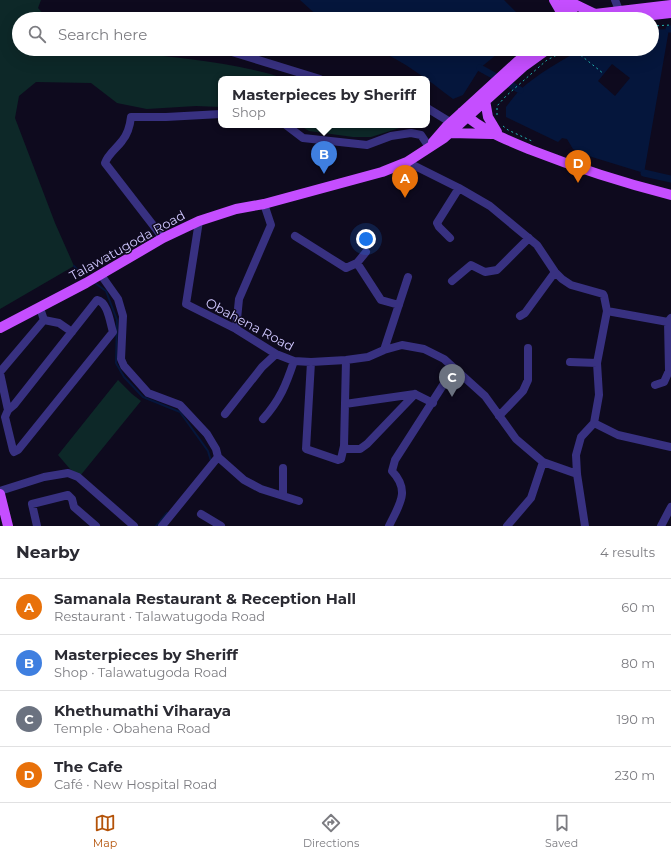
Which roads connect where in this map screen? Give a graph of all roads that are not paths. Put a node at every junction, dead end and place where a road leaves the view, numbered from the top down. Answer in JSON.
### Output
{"nodes":[{"id":1,"x":615,"y":0,"type":"edge"},
{"id":2,"x":561,"y":2,"type":"edge"},
{"id":3,"x":671,"y":5,"type":"edge"},
{"id":4,"x":559,"y":12,"type":"edge"},
{"id":5,"x":563,"y":12,"type":"edge"},
{"id":6,"x":570,"y":12,"type":"edge"},
{"id":7,"x":589,"y":12,"type":"edge"},
{"id":8,"x":617,"y":12,"type":"edge"},
{"id":9,"x":634,"y":12,"type":"edge"},
{"id":10,"x":659,"y":13,"type":"edge"},
{"id":11,"x":671,"y":13,"type":"edge"},
{"id":12,"x":245,"y":56,"type":"edge"},
{"id":13,"x":520,"y":59,"type":"edge"},
{"id":14,"x":310,"y":76,"type":"edge"},
{"id":15,"x":495,"y":87,"type":"junction"},
{"id":16,"x":485,"y":100,"type":"junction"},
{"id":17,"x":430,"y":110,"type":"edge"},
{"id":18,"x":467,"y":112,"type":"junction"},
{"id":19,"x":218,"y":114,"type":"edge"},
{"id":20,"x":450,"y":122,"type":"junction"},
{"id":21,"x":290,"y":128,"type":"edge"},
{"id":22,"x":498,"y":130,"type":"junction"},
{"id":23,"x":450,"y":133,"type":"junction"},
{"id":24,"x":430,"y":147,"type":"junction"},
{"id":25,"x":407,"y":162,"type":"junction"},
{"id":26,"x":459,"y":188,"type":"junction"},
{"id":27,"x":671,"y":195,"type":"edge"},
{"id":28,"x":264,"y":204,"type":"junction"},
{"id":29,"x":199,"y":220,"type":"junction"},
{"id":30,"x":295,"y":236,"type":"dead end"},
{"id":31,"x":163,"y":238,"type":"junction"},
{"id":32,"x":450,"y":238,"type":"dead end"},
{"id":33,"x":529,"y":238,"type":"junction"},
{"id":34,"x":366,"y":252,"type":"dead end"},
{"id":35,"x":357,"y":263,"type":"junction"},
{"id":36,"x":555,"y":272,"type":"junction"},
{"id":37,"x":100,"y":275,"type":"junction"},
{"id":38,"x":408,"y":277,"type":"dead end"},
{"id":39,"x":452,"y":280,"type":"dead end"},
{"id":40,"x":399,"y":305,"type":"junction"},
{"id":41,"x":40,"y":308,"type":"junction"},
{"id":42,"x":607,"y":311,"type":"junction"},
{"id":43,"x":520,"y":316,"type":"dead end"},
{"id":44,"x":44,"y":320,"type":"junction"},
{"id":45,"x":669,"y":320,"type":"edge"},
{"id":46,"x":0,"y":328,"type":"edge"},
{"id":47,"x":236,"y":329,"type":"junction"},
{"id":48,"x":72,"y":332,"type":"junction"},
{"id":49,"x":528,"y":348,"type":"dead end"},
{"id":50,"x":384,"y":350,"type":"junction"},
{"id":51,"x":276,"y":354,"type":"junction"},
{"id":52,"x":346,"y":360,"type":"junction"},
{"id":53,"x":294,"y":361,"type":"junction"},
{"id":54,"x":311,"y":362,"type":"junction"},
{"id":55,"x":570,"y":362,"type":"dead end"},
{"id":56,"x":597,"y":363,"type":"junction"},
{"id":57,"x":454,"y":368,"type":"junction"},
{"id":58,"x":0,"y":373,"type":"edge"},
{"id":59,"x":655,"y":385,"type":"dead end"},
{"id":60,"x":415,"y":394,"type":"junction"},
{"id":61,"x":433,"y":403,"type":"junction"},
{"id":62,"x":345,"y":404,"type":"junction"},
{"id":63,"x":8,"y":410,"type":"junction"},
{"id":64,"x":225,"y":414,"type":"dead end"},
{"id":65,"x":499,"y":416,"type":"junction"},
{"id":66,"x":263,"y":419,"type":"dead end"},
{"id":67,"x":594,"y":423,"type":"junction"},
{"id":68,"x":344,"y":446,"type":"junction"},
{"id":69,"x":671,"y":447,"type":"edge"},
{"id":70,"x":218,"y":457,"type":"junction"},
{"id":71,"x":543,"y":462,"type":"junction"},
{"id":72,"x":283,"y":468,"type":"dead end"},
{"id":73,"x":577,"y":474,"type":"junction"},
{"id":74,"x":0,"y":490,"type":"edge"},
{"id":75,"x":0,"y":494,"type":"edge"},
{"id":76,"x":283,"y":495,"type":"junction"},
{"id":77,"x":299,"y":501,"type":"dead end"},
{"id":78,"x":671,"y":507,"type":"edge"},
{"id":79,"x":201,"y":514,"type":"dead end"},
{"id":80,"x":5,"y":525,"type":"edge"},
{"id":81,"x":37,"y":526,"type":"edge"},
{"id":82,"x":96,"y":526,"type":"edge"},
{"id":83,"x":134,"y":526,"type":"edge"},
{"id":84,"x":162,"y":526,"type":"edge"},
{"id":85,"x":221,"y":526,"type":"edge"},
{"id":86,"x":389,"y":526,"type":"edge"},
{"id":87,"x":507,"y":526,"type":"edge"},
{"id":88,"x":585,"y":526,"type":"edge"},
{"id":89,"x":661,"y":526,"type":"edge"}],
"edges":[{"from":1,"to":8,"type":"street"},
{"from":2,"to":4,"type":"main road"},
{"from":2,"to":5,"type":"main road"},
{"from":2,"to":6,"type":"main road"},
{"from":2,"to":7,"type":"main road"},
{"from":3,"to":9,"type":"main road"},
{"from":10,"to":11,"type":"main road"},
{"from":12,"to":14,"type":"street"},
{"from":13,"to":15,"type":"main road","name":"Talawatugoda Road"},
{"from":15,"to":16,"type":"main road","name":"Talawatugoda Road"},
{"from":15,"to":18,"type":"main road","name":"Talawatugoda Road"},
{"from":16,"to":18,"type":"main road","name":"Talawatugoda Road"},
{"from":16,"to":22,"type":"main road"},
{"from":17,"to":20,"type":"street"},
{"from":18,"to":20,"type":"main road","name":"Talawatugoda Road"},
{"from":18,"to":22,"type":"main road"},
{"from":18,"to":23,"type":"main road","name":"Talawatugoda Road"},
{"from":19,"to":31,"type":"street"},
{"from":20,"to":24,"type":"main road","name":"Talawatugoda Road"},
{"from":21,"to":24,"type":"street"},
{"from":22,"to":23,"type":"main road"},
{"from":22,"to":27,"type":"main road"},
{"from":23,"to":24,"type":"main road","name":"Talawatugoda Road"},
{"from":24,"to":25,"type":"main road","name":"Talawatugoda Road"},
{"from":25,"to":26,"type":"street"},
{"from":25,"to":28,"type":"main road","name":"Talawatugoda Road"},
{"from":26,"to":32,"type":"street"},
{"from":26,"to":33,"type":"street"},
{"from":28,"to":29,"type":"main road","name":"Talawatugoda Road"},
{"from":28,"to":47,"type":"street"},
{"from":29,"to":31,"type":"main road","name":"Talawatugoda Road"},
{"from":29,"to":47,"type":"street","name":"Obahena Road"},
{"from":30,"to":35,"type":"street"},
{"from":31,"to":37,"type":"main road","name":"Talawatugoda Road"},
{"from":33,"to":36,"type":"street"},
{"from":33,"to":39,"type":"street"},
{"from":34,"to":35,"type":"street"},
{"from":35,"to":40,"type":"street"},
{"from":36,"to":42,"type":"street"},
{"from":36,"to":43,"type":"street"},
{"from":37,"to":41,"type":"main road","name":"Talawatugoda Road"},
{"from":37,"to":70,"type":"street"},
{"from":38,"to":40,"type":"street"},
{"from":40,"to":50,"type":"street"},
{"from":41,"to":44,"type":"street"},
{"from":41,"to":46,"type":"main road","name":"Talawatugoda Road"},
{"from":42,"to":45,"type":"street"},
{"from":42,"to":56,"type":"street"},
{"from":44,"to":48,"type":"street"},
{"from":44,"to":58,"type":"street"},
{"from":45,"to":59,"type":"street"},
{"from":47,"to":51,"type":"street","name":"Obahena Road"},
{"from":48,"to":63,"type":"street"},
{"from":48,"to":63,"type":"street"},
{"from":49,"to":65,"type":"street"},
{"from":50,"to":52,"type":"street","name":"Obahena Road"},
{"from":50,"to":57,"type":"street","name":"Obahena Road"},
{"from":51,"to":53,"type":"street","name":"Obahena Road"},
{"from":51,"to":64,"type":"street"},
{"from":52,"to":54,"type":"street","name":"Obahena Road"},
{"from":52,"to":62,"type":"street"},
{"from":53,"to":54,"type":"street","name":"Obahena Road"},
{"from":53,"to":66,"type":"street"},
{"from":54,"to":68,"type":"street"},
{"from":55,"to":56,"type":"street"},
{"from":56,"to":67,"type":"street"},
{"from":57,"to":61,"type":"street"},
{"from":57,"to":65,"type":"street","name":"Obahena Road"},
{"from":58,"to":63,"type":"street"},
{"from":60,"to":61,"type":"street"},
{"from":60,"to":62,"type":"street"},
{"from":60,"to":68,"type":"street"},
{"from":61,"to":86,"type":"street"},
{"from":62,"to":68,"type":"street"},
{"from":65,"to":71,"type":"street","name":"Obahena Road"},
{"from":67,"to":69,"type":"street"},
{"from":67,"to":73,"type":"street"},
{"from":70,"to":76,"type":"street"},
{"from":70,"to":84,"type":"street"},
{"from":71,"to":73,"type":"street","name":"Obahena Road"},
{"from":71,"to":87,"type":"street"},
{"from":72,"to":76,"type":"street"},
{"from":73,"to":88,"type":"street"},
{"from":74,"to":83,"type":"street"},
{"from":75,"to":80,"type":"main road"},
{"from":76,"to":77,"type":"street"},
{"from":78,"to":89,"type":"street"},
{"from":79,"to":85,"type":"street"},
{"from":81,"to":82,"type":"street"}]}
